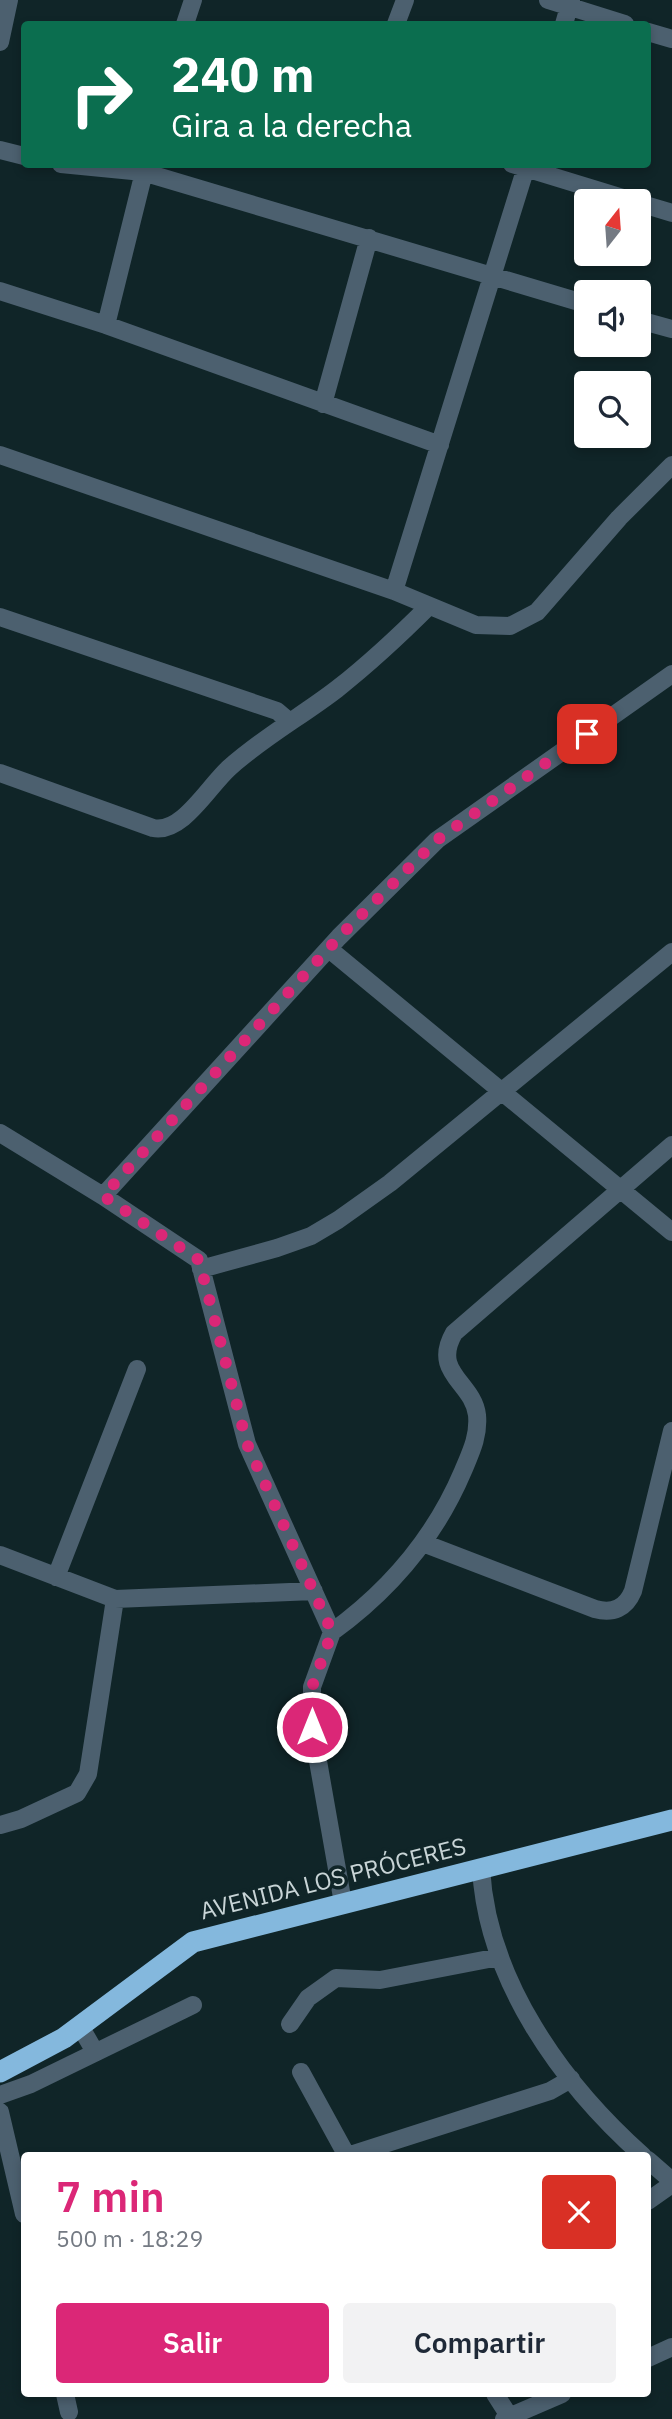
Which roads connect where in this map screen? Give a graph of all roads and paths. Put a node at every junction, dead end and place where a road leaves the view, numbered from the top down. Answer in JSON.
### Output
{"nodes":[{"id":1,"x":9,"y":0,"type":"edge"},
{"id":2,"x":193,"y":0,"type":"edge"},
{"id":3,"x":405,"y":0,"type":"edge"},
{"id":4,"x":548,"y":0,"type":"edge"},
{"id":5,"x":568,"y":10,"type":"edge"},
{"id":6,"x":186,"y":21,"type":"edge"},
{"id":7,"x":397,"y":21,"type":"edge"},
{"id":8,"x":613,"y":21,"type":"edge"},
{"id":9,"x":651,"y":33,"type":"edge"},
{"id":10,"x":672,"y":39,"type":"edge"},
{"id":11,"x":0,"y":42,"type":"edge"},
{"id":12,"x":0,"y":150,"type":"edge"},
{"id":13,"x":21,"y":155,"type":"edge"},
{"id":14,"x":145,"y":168,"type":"edge"},
{"id":15,"x":521,"y":168,"type":"edge"},
{"id":16,"x":528,"y":168,"type":"edge"},
{"id":17,"x":596,"y":189,"type":"edge"},
{"id":18,"x":651,"y":207,"type":"edge"},
{"id":19,"x":672,"y":213,"type":"edge"},
{"id":20,"x":369,"y":238,"type":"junction"},
{"id":21,"x":493,"y":275,"type":"junction"},
{"id":22,"x":0,"y":291,"type":"edge"},
{"id":23,"x":574,"y":300,"type":"edge"},
{"id":24,"x":651,"y":323,"type":"edge"},
{"id":25,"x":106,"y":325,"type":"junction"},
{"id":26,"x":672,"y":329,"type":"edge"},
{"id":27,"x":323,"y":404,"type":"junction"},
{"id":28,"x":440,"y":445,"type":"junction"},
{"id":29,"x":0,"y":455,"type":"edge"},
{"id":30,"x":672,"y":465,"type":"edge"},
{"id":31,"x":394,"y":591,"type":"junction"},
{"id":32,"x":429,"y":606,"type":"junction"},
{"id":33,"x":0,"y":617,"type":"edge"},
{"id":34,"x":672,"y":674,"type":"edge"},
{"id":35,"x":290,"y":722,"type":"junction"},
{"id":36,"x":0,"y":773,"type":"edge"},
{"id":37,"x":329,"y":949,"type":"junction"},
{"id":38,"x":672,"y":952,"type":"edge"},
{"id":39,"x":501,"y":1090,"type":"junction"},
{"id":40,"x":0,"y":1133,"type":"edge"},
{"id":41,"x":672,"y":1145,"type":"edge"},
{"id":42,"x":620,"y":1190,"type":"junction"},
{"id":43,"x":103,"y":1196,"type":"junction"},
{"id":44,"x":672,"y":1232,"type":"edge"},
{"id":45,"x":201,"y":1269,"type":"junction"},
{"id":46,"x":137,"y":1369,"type":"dead end"},
{"id":47,"x":672,"y":1431,"type":"edge"},
{"id":48,"x":423,"y":1543,"type":"junction"},
{"id":49,"x":0,"y":1555,"type":"edge"},
{"id":50,"x":56,"y":1577,"type":"junction"},
{"id":51,"x":314,"y":1591,"type":"junction"},
{"id":52,"x":115,"y":1599,"type":"junction"},
{"id":53,"x":332,"y":1632,"type":"junction"},
{"id":54,"x":672,"y":1820,"type":"edge"},
{"id":55,"x":0,"y":1825,"type":"edge"},
{"id":56,"x":481,"y":1868,"type":"junction"},
{"id":57,"x":343,"y":1903,"type":"junction"},
{"id":58,"x":499,"y":1957,"type":"junction"},
{"id":59,"x":193,"y":2005,"type":"dead end"},
{"id":60,"x":290,"y":2024,"type":"dead end"},
{"id":61,"x":80,"y":2026,"type":"junction"},
{"id":62,"x":95,"y":2052,"type":"junction"},
{"id":63,"x":0,"y":2072,"type":"edge"},
{"id":64,"x":300,"y":2072,"type":"dead end"},
{"id":65,"x":571,"y":2079,"type":"junction"},
{"id":66,"x":0,"y":2095,"type":"edge"},
{"id":67,"x":0,"y":2112,"type":"edge"},
{"id":68,"x":345,"y":2152,"type":"edge"},
{"id":69,"x":360,"y":2152,"type":"edge"},
{"id":70,"x":639,"y":2152,"type":"edge"},
{"id":71,"x":651,"y":2163,"type":"edge"},
{"id":72,"x":672,"y":2182,"type":"edge"},
{"id":73,"x":651,"y":2200,"type":"edge"},
{"id":74,"x":21,"y":2201,"type":"edge"},
{"id":75,"x":672,"y":2347,"type":"edge"},
{"id":76,"x":651,"y":2357,"type":"edge"},
{"id":77,"x":497,"y":2397,"type":"edge"},
{"id":78,"x":555,"y":2397,"type":"edge"},
{"id":79,"x":508,"y":2418,"type":"edge"}],
"edges":[{"from":1,"to":11,"type":"street"},
{"from":2,"to":6,"type":"street"},
{"from":3,"to":7,"type":"street"},
{"from":4,"to":5,"type":"street"},
{"from":5,"to":8,"type":"street"},
{"from":9,"to":10,"type":"street"},
{"from":12,"to":13,"type":"street"},
{"from":14,"to":20,"type":"street"},
{"from":14,"to":25,"type":"street"},
{"from":15,"to":21,"type":"street"},
{"from":16,"to":17,"type":"street"},
{"from":18,"to":19,"type":"street"},
{"from":20,"to":21,"type":"street"},
{"from":20,"to":27,"type":"street"},
{"from":21,"to":23,"type":"street"},
{"from":21,"to":28,"type":"street"},
{"from":22,"to":25,"type":"street"},
{"from":24,"to":26,"type":"street"},
{"from":25,"to":27,"type":"street"},
{"from":27,"to":28,"type":"street"},
{"from":28,"to":31,"type":"street"},
{"from":29,"to":31,"type":"street"},
{"from":30,"to":32,"type":"street"},
{"from":31,"to":32,"type":"street"},
{"from":32,"to":35,"type":"street"},
{"from":33,"to":35,"type":"street"},
{"from":34,"to":37,"type":"street"},
{"from":35,"to":36,"type":"street"},
{"from":37,"to":39,"type":"street"},
{"from":37,"to":43,"type":"street"},
{"from":38,"to":39,"type":"street"},
{"from":39,"to":42,"type":"street"},
{"from":39,"to":45,"type":"street"},
{"from":40,"to":43,"type":"street"},
{"from":41,"to":42,"type":"street"},
{"from":42,"to":44,"type":"street"},
{"from":42,"to":48,"type":"street"},
{"from":43,"to":45,"type":"street"},
{"from":45,"to":51,"type":"street"},
{"from":46,"to":50,"type":"street"},
{"from":47,"to":48,"type":"street"},
{"from":48,"to":53,"type":"street"},
{"from":49,"to":50,"type":"street"},
{"from":50,"to":52,"type":"street"},
{"from":51,"to":52,"type":"street"},
{"from":51,"to":53,"type":"street"},
{"from":52,"to":55,"type":"street"},
{"from":53,"to":57,"type":"street"},
{"from":54,"to":56,"type":"highway","name":"AVENIDA LOS PRÓCERES"},
{"from":56,"to":57,"type":"highway","name":"AVENIDA LOS PRÓCERES"},
{"from":56,"to":58,"type":"street"},
{"from":57,"to":61,"type":"highway","name":"AVENIDA LOS PRÓCERES"},
{"from":58,"to":60,"type":"street"},
{"from":58,"to":65,"type":"street"},
{"from":59,"to":62,"type":"street"},
{"from":61,"to":62,"type":"street"},
{"from":61,"to":63,"type":"highway","name":"AVENIDA LOS PRÓCERES"},
{"from":62,"to":66,"type":"street"},
{"from":64,"to":68,"type":"street"},
{"from":65,"to":69,"type":"street"},
{"from":65,"to":70,"type":"street"},
{"from":67,"to":74,"type":"street"},
{"from":71,"to":72,"type":"street"},
{"from":72,"to":73,"type":"street"},
{"from":75,"to":76,"type":"street"},
{"from":77,"to":79,"type":"street"},
{"from":78,"to":79,"type":"street"}]}
